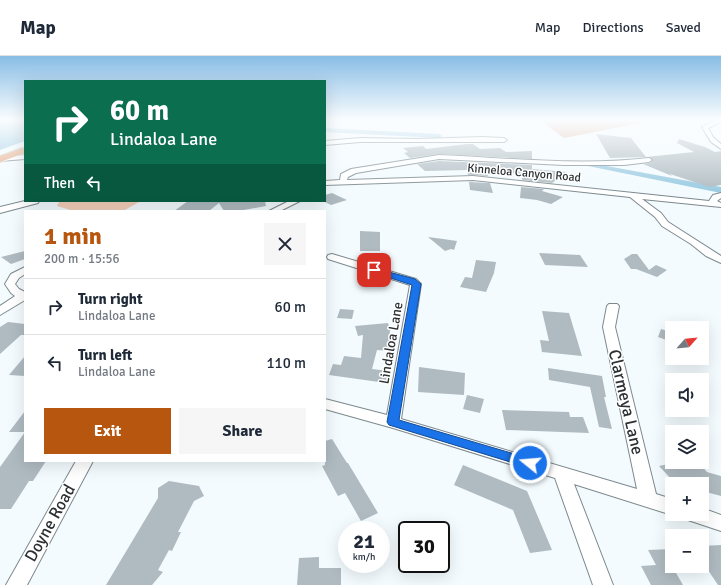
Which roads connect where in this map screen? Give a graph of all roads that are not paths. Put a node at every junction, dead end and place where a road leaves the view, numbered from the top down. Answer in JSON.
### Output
{"nodes":[{"id":1,"x":24,"y":145,"type":"edge"},
{"id":2,"x":24,"y":150,"type":"edge"},
{"id":3,"x":0,"y":154,"type":"edge"},
{"id":4,"x":24,"y":156,"type":"edge"},
{"id":5,"x":0,"y":159,"type":"edge"},
{"id":6,"x":649,"y":160,"type":"dead end"},
{"id":7,"x":326,"y":183,"type":"edge"},
{"id":8,"x":343,"y":183,"type":"junction"},
{"id":9,"x":721,"y":195,"type":"edge"},
{"id":10,"x":632,"y":196,"type":"junction"},
{"id":11,"x":31,"y":202,"type":"edge"},
{"id":12,"x":294,"y":202,"type":"edge"},
{"id":13,"x":718,"y":205,"type":"edge"},
{"id":14,"x":0,"y":210,"type":"edge"},
{"id":15,"x":275,"y":210,"type":"edge"},
{"id":16,"x":332,"y":257,"type":"dead end"},
{"id":17,"x":721,"y":260,"type":"edge"},
{"id":18,"x":24,"y":271,"type":"edge"},
{"id":19,"x":24,"y":296,"type":"edge"},
{"id":20,"x":613,"y":306,"type":"dead end"},
{"id":21,"x":0,"y":311,"type":"edge"},
{"id":22,"x":326,"y":404,"type":"edge"},
{"id":23,"x":393,"y":422,"type":"junction"},
{"id":24,"x":84,"y":462,"type":"edge"},
{"id":25,"x":561,"y":472,"type":"junction"},
{"id":26,"x":648,"y":498,"type":"junction"},
{"id":27,"x":665,"y":504,"type":"edge"},
{"id":28,"x":709,"y":519,"type":"edge"},
{"id":29,"x":721,"y":523,"type":"edge"},
{"id":30,"x":16,"y":585,"type":"edge"},
{"id":31,"x":603,"y":585,"type":"edge"}],
"edges":[{"from":1,"to":3,"type":"main road"},
{"from":2,"to":5,"type":"main road"},
{"from":4,"to":5,"type":"street"},
{"from":6,"to":8,"type":"street"},
{"from":7,"to":8,"type":"street","name":"Kinneloa Canyon Road"},
{"from":8,"to":10,"type":"street","name":"Kinneloa Canyon Road"},
{"from":9,"to":13,"type":"street"},
{"from":10,"to":13,"type":"street","name":"Kinneloa Canyon Road"},
{"from":10,"to":17,"type":"street"},
{"from":11,"to":14,"type":"street"},
{"from":12,"to":15,"type":"street"},
{"from":16,"to":23,"type":"street","name":"Lindaloa Lane"},
{"from":18,"to":19,"type":"street"},
{"from":19,"to":21,"type":"street"},
{"from":20,"to":26,"type":"street","name":"Clarmeya Lane"},
{"from":22,"to":23,"type":"street"},
{"from":23,"to":25,"type":"street"},
{"from":24,"to":30,"type":"street","name":"Doyne Road"},
{"from":25,"to":26,"type":"street"},
{"from":25,"to":31,"type":"street"},
{"from":26,"to":27,"type":"street"},
{"from":28,"to":29,"type":"street"}]}
